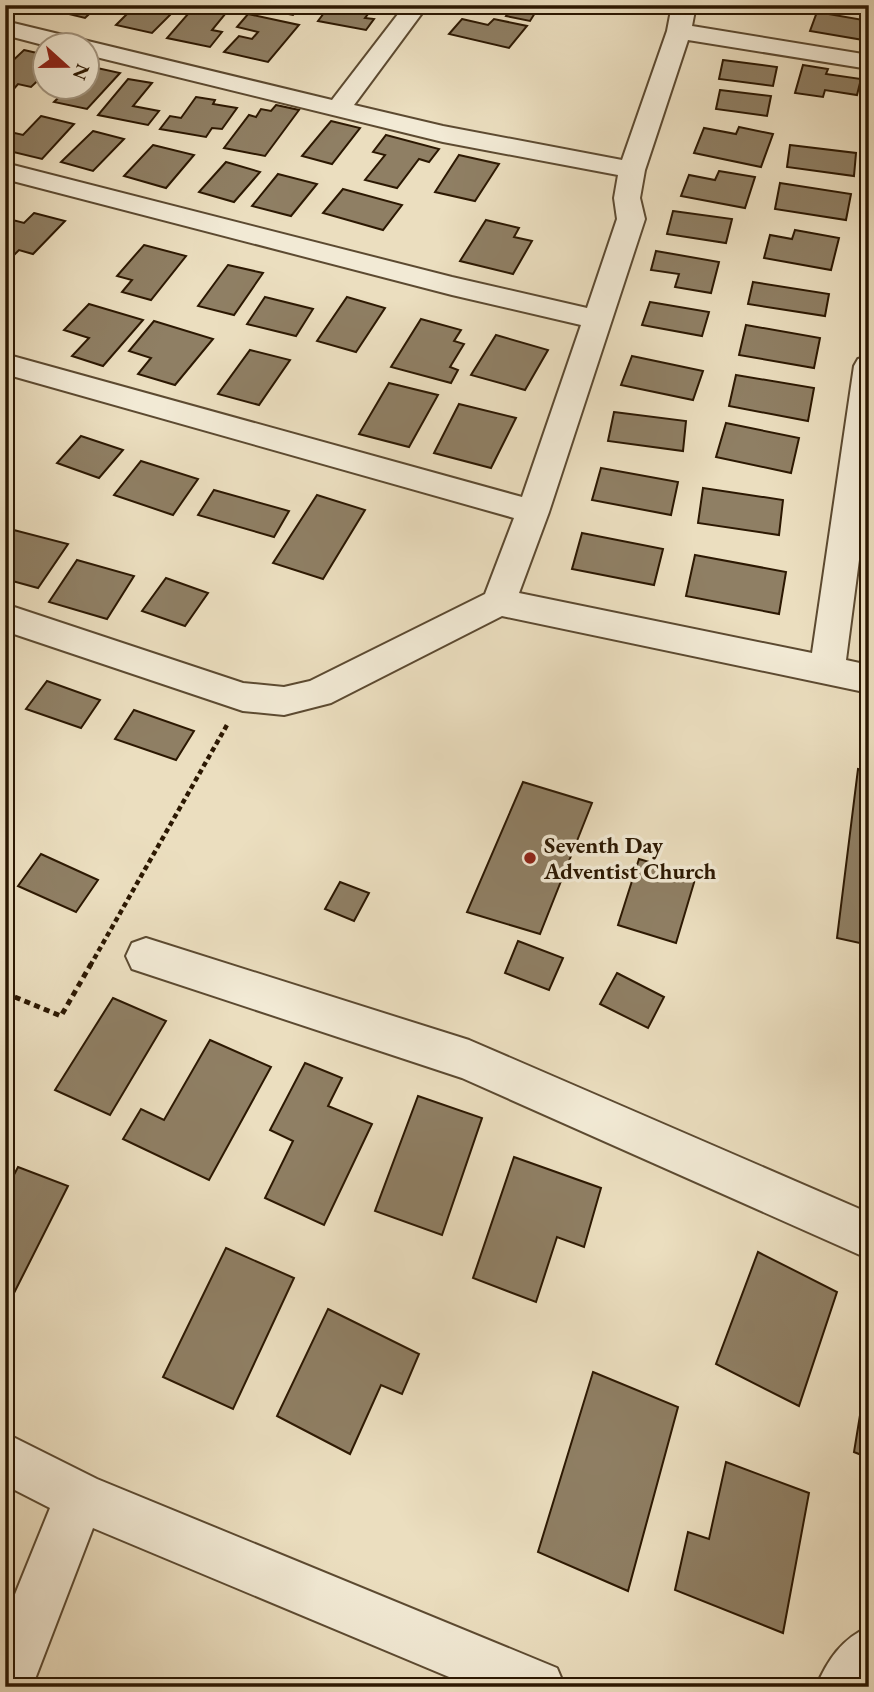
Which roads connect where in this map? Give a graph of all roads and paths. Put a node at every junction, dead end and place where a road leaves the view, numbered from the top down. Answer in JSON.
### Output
{"nodes":[{"id":1,"x":418,"y":5,"type":"edge"},
{"id":2,"x":681,"y":18,"type":"edge"},
{"id":3,"x":5,"y":28,"type":"edge"},
{"id":4,"x":32,"y":35,"type":"edge"},
{"id":5,"x":102,"y":51,"type":"edge"},
{"id":6,"x":869,"y":62,"type":"edge"},
{"id":7,"x":338,"y":109,"type":"junction"},
{"id":8,"x":632,"y":170,"type":"junction"},
{"id":9,"x":5,"y":171,"type":"edge"},
{"id":10,"x":598,"y":320,"type":"junction"},
{"id":11,"x":5,"y":364,"type":"edge"},
{"id":12,"x":869,"y":366,"type":"edge"},
{"id":13,"x":533,"y":512,"type":"junction"},
{"id":14,"x":499,"y":602,"type":"junction"},
{"id":15,"x":5,"y":617,"type":"edge"},
{"id":16,"x":827,"y":670,"type":"junction"},
{"id":17,"x":869,"y":679,"type":"edge"},
{"id":18,"x":243,"y":697,"type":"junction"},
{"id":19,"x":146,"y":956,"type":"dead end"},
{"id":20,"x":5,"y":993,"type":"edge"},
{"id":21,"x":869,"y":1236,"type":"edge"},
{"id":22,"x":5,"y":1458,"type":"edge"},
{"id":23,"x":80,"y":1497,"type":"junction"},
{"id":24,"x":869,"y":1653,"type":"edge"},
{"id":25,"x":5,"y":1686,"type":"edge"},
{"id":26,"x":538,"y":1687,"type":"edge"},
{"id":27,"x":843,"y":1687,"type":"edge"}],
"edges":[{"from":1,"to":7,"type":"street"},
{"from":2,"to":6,"type":"street"},
{"from":2,"to":8,"type":"street"},
{"from":3,"to":4,"type":"street"},
{"from":5,"to":7,"type":"street"},
{"from":7,"to":8,"type":"street"},
{"from":8,"to":10,"type":"street"},
{"from":9,"to":10,"type":"street"},
{"from":10,"to":13,"type":"street"},
{"from":11,"to":13,"type":"street"},
{"from":12,"to":16,"type":"street"},
{"from":13,"to":14,"type":"street"},
{"from":14,"to":16,"type":"street"},
{"from":14,"to":18,"type":"street"},
{"from":15,"to":18,"type":"street"},
{"from":16,"to":17,"type":"street"},
{"from":18,"to":20,"type":"path"},
{"from":19,"to":21,"type":"street"},
{"from":22,"to":23,"type":"street"},
{"from":23,"to":25,"type":"street"},
{"from":23,"to":26,"type":"street"},
{"from":24,"to":27,"type":"street"}]}
